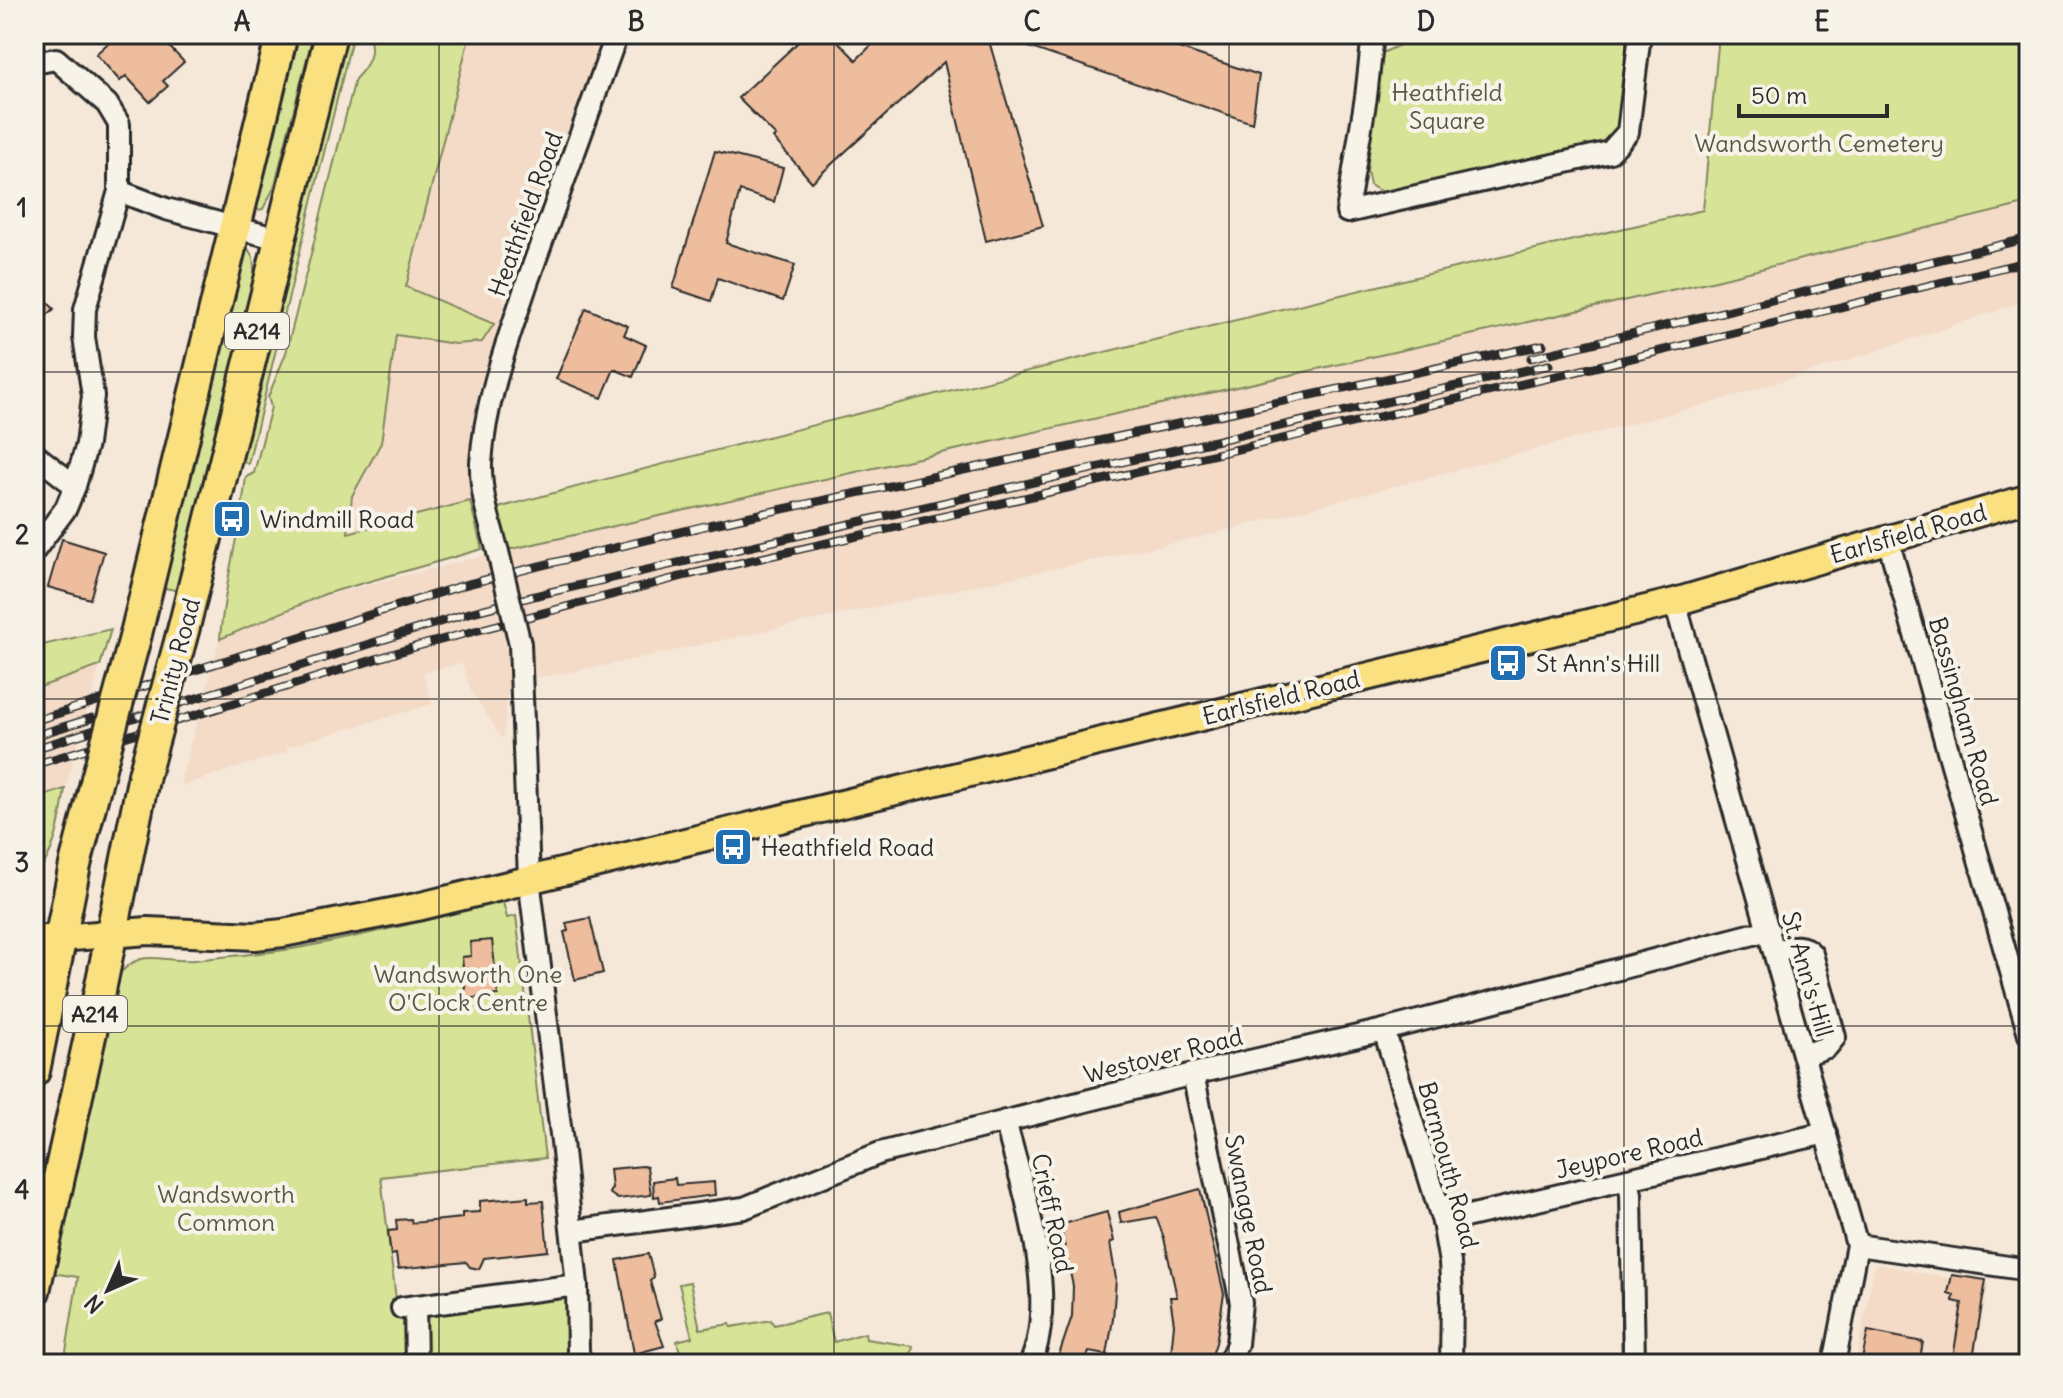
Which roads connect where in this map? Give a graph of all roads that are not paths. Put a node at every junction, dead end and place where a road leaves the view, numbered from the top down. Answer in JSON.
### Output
{"nodes":[{"id":1,"x":282,"y":34,"type":"edge"},
{"id":2,"x":331,"y":34,"type":"edge"},
{"id":3,"x":617,"y":34,"type":"edge"},
{"id":4,"x":1373,"y":34,"type":"edge"},
{"id":5,"x":1640,"y":34,"type":"edge"},
{"id":6,"x":34,"y":63,"type":"edge"},
{"id":7,"x":119,"y":191,"type":"junction"},
{"id":8,"x":236,"y":228,"type":"junction"},
{"id":9,"x":279,"y":239,"type":"junction"},
{"id":10,"x":34,"y":454,"type":"edge"},
{"id":11,"x":75,"y":486,"type":"junction"},
{"id":12,"x":2029,"y":498,"type":"edge"},
{"id":13,"x":1888,"y":540,"type":"junction"},
{"id":14,"x":34,"y":551,"type":"edge"},
{"id":15,"x":1675,"y":602,"type":"junction"},
{"id":16,"x":529,"y":879,"type":"junction"},
{"id":17,"x":1769,"y":930,"type":"junction"},
{"id":18,"x":111,"y":933,"type":"junction"},
{"id":19,"x":48,"y":938,"type":"edge"},
{"id":20,"x":1775,"y":951,"type":"junction"},
{"id":21,"x":1384,"y":1030,"type":"junction"},
{"id":22,"x":2029,"y":1035,"type":"edge"},
{"id":23,"x":1804,"y":1055,"type":"junction"},
{"id":24,"x":34,"y":1071,"type":"edge"},
{"id":25,"x":1193,"y":1074,"type":"junction"},
{"id":26,"x":1005,"y":1121,"type":"junction"},
{"id":27,"x":1826,"y":1133,"type":"junction"},
{"id":28,"x":1628,"y":1179,"type":"junction"},
{"id":29,"x":1443,"y":1222,"type":"junction"},
{"id":30,"x":572,"y":1231,"type":"junction"},
{"id":31,"x":1857,"y":1245,"type":"junction"},
{"id":32,"x":2029,"y":1270,"type":"edge"},
{"id":33,"x":577,"y":1285,"type":"junction"},
{"id":34,"x":34,"y":1291,"type":"edge"},
{"id":35,"x":574,"y":1360,"type":"edge"},
{"id":36,"x":416,"y":1364,"type":"edge"},
{"id":37,"x":1030,"y":1364,"type":"edge"},
{"id":38,"x":1228,"y":1364,"type":"edge"},
{"id":39,"x":1451,"y":1364,"type":"edge"},
{"id":40,"x":1634,"y":1364,"type":"edge"},
{"id":41,"x":1834,"y":1364,"type":"edge"}],
"edges":[{"from":1,"to":8,"type":"highway","name":"Trinity Road","number":"A214"},
{"from":2,"to":9,"type":"highway","name":"Trinity Road","number":"A214"},
{"from":3,"to":16,"type":"street","name":"Heathfield Road","bridge":true},
{"from":4,"to":5,"type":"street"},
{"from":6,"to":7,"type":"street"},
{"from":7,"to":8,"type":"street"},
{"from":7,"to":11,"type":"street"},
{"from":8,"to":9,"type":"street"},
{"from":8,"to":19,"type":"highway","name":"Trinity Road","number":"A214","bridge":true},
{"from":9,"to":18,"type":"highway","name":"Trinity Road","number":"A214","bridge":true},
{"from":10,"to":11,"type":"street"},
{"from":11,"to":14,"type":"street"},
{"from":12,"to":13,"type":"main road","name":"Earlsfield Road"},
{"from":13,"to":15,"type":"main road","name":"Earlsfield Road"},
{"from":13,"to":22,"type":"street","name":"Bassingham Road"},
{"from":15,"to":16,"type":"main road","name":"Earlsfield Road"},
{"from":15,"to":17,"type":"street","name":"St. Ann's Hill"},
{"from":16,"to":18,"type":"main road"},
{"from":16,"to":30,"type":"street","name":"Heathfield Road"},
{"from":17,"to":20,"type":"street","name":"St. Ann's Hill"},
{"from":17,"to":21,"type":"street","name":"Westover Road"},
{"from":18,"to":19,"type":"main road"},
{"from":18,"to":34,"type":"highway","name":"Trinity Road","number":"A214"},
{"from":19,"to":24,"type":"highway","name":"Trinity Road","number":"A214"},
{"from":20,"to":23,"type":"street","name":"St. Ann's Hill"},
{"from":20,"to":23,"type":"street"},
{"from":21,"to":25,"type":"street","name":"Westover Road"},
{"from":21,"to":29,"type":"street","name":"Barmouth Road"},
{"from":23,"to":27,"type":"street","name":"St. Ann's Hill"},
{"from":25,"to":26,"type":"street","name":"Westover Road"},
{"from":25,"to":38,"type":"street","name":"Swanage Road"},
{"from":26,"to":30,"type":"street","name":"Westover Road"},
{"from":26,"to":37,"type":"street","name":"Crieff Road"},
{"from":27,"to":28,"type":"street","name":"Jeypore Road"},
{"from":27,"to":31,"type":"street","name":"St. Ann's Hill"},
{"from":28,"to":29,"type":"street","name":"Jeypore Road"},
{"from":28,"to":40,"type":"street"},
{"from":29,"to":39,"type":"street","name":"Barmouth Road"},
{"from":30,"to":33,"type":"street","name":"Heathfield Road"},
{"from":31,"to":32,"type":"street"},
{"from":31,"to":41,"type":"street","name":"St. Ann's Hill"},
{"from":33,"to":35,"type":"street","name":"Heathfield Road"},
{"from":33,"to":36,"type":"street"}]}
